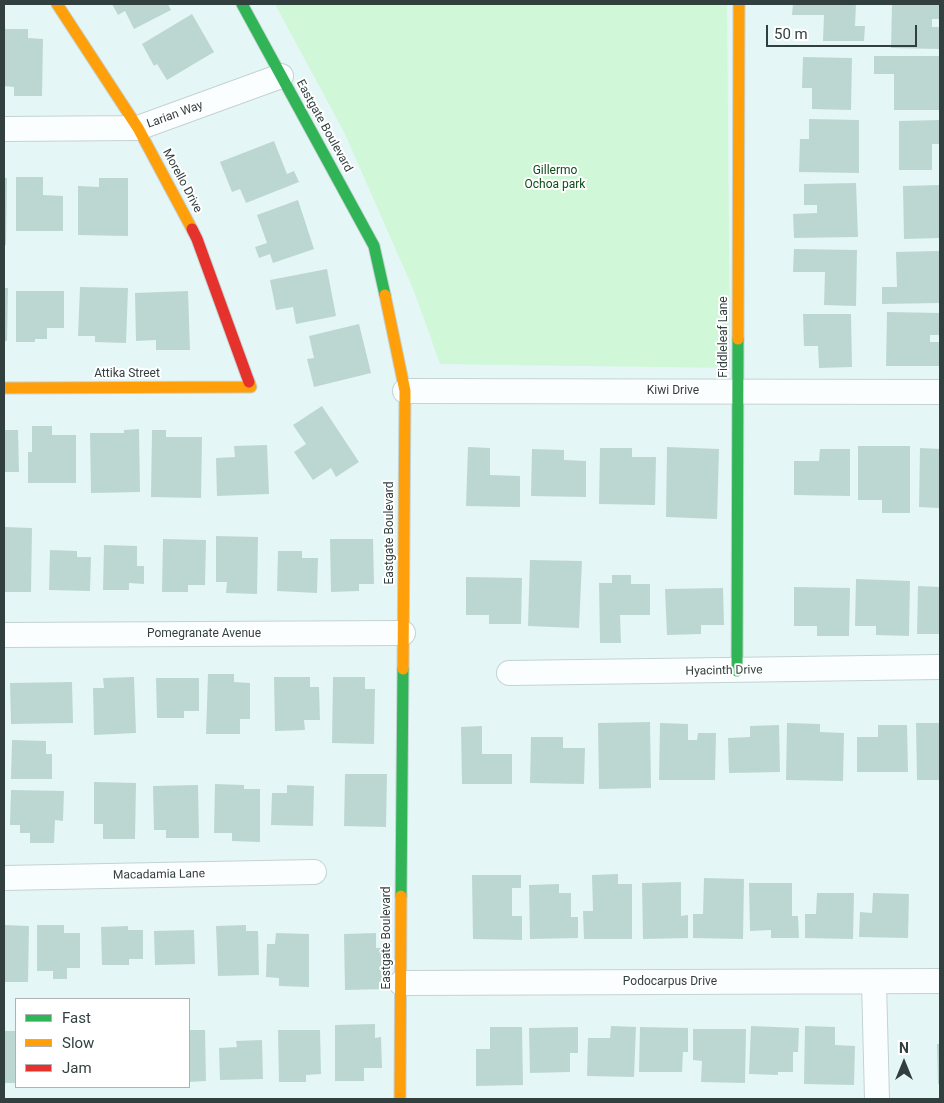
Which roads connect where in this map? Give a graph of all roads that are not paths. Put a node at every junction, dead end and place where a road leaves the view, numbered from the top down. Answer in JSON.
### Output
{"nodes":[{"id":1,"x":57,"y":4,"type":"edge"},
{"id":2,"x":242,"y":4,"type":"edge"},
{"id":3,"x":739,"y":4,"type":"edge"},
{"id":4,"x":281,"y":76,"type":"junction"},
{"id":5,"x":138,"y":128,"type":"junction"},
{"id":6,"x":4,"y":129,"type":"edge"},
{"id":7,"x":251,"y":387,"type":"joint"},
{"id":8,"x":4,"y":388,"type":"edge"},
{"id":9,"x":405,"y":391,"type":"junction"},
{"id":10,"x":738,"y":392,"type":"junction"},
{"id":11,"x":940,"y":392,"type":"edge"},
{"id":12,"x":403,"y":633,"type":"junction"},
{"id":13,"x":4,"y":635,"type":"edge"},
{"id":14,"x":940,"y":667,"type":"edge"},
{"id":15,"x":737,"y":671,"type":"junction"},
{"id":16,"x":509,"y":673,"type":"dead end"},
{"id":17,"x":314,"y":872,"type":"dead end"},
{"id":18,"x":4,"y":878,"type":"edge"},
{"id":19,"x":874,"y":982,"type":"junction"},
{"id":20,"x":940,"y":982,"type":"edge"},
{"id":21,"x":401,"y":983,"type":"junction"},
{"id":22,"x":400,"y":1099,"type":"edge"},
{"id":23,"x":877,"y":1099,"type":"edge"}],
"edges":[{"from":1,"to":5,"type":"street","name":"Morello Drive"},
{"from":2,"to":4,"type":"street","name":"Eastgate Boulevard"},
{"from":3,"to":10,"type":"street","name":"Fiddleleaf Lane"},
{"from":4,"to":5,"type":"street","name":"Larian Way"},
{"from":4,"to":9,"type":"street","name":"Eastgate Boulevard"},
{"from":5,"to":6,"type":"street","name":"Larian Way"},
{"from":5,"to":7,"type":"street","name":"Morello Drive"},
{"from":7,"to":8,"type":"street","name":"Attika Street"},
{"from":9,"to":10,"type":"street","name":"Kiwi Drive"},
{"from":9,"to":12,"type":"street","name":"Eastgate Boulevard"},
{"from":10,"to":11,"type":"street","name":"Kiwi Drive"},
{"from":10,"to":15,"type":"street","name":"Fiddleleaf Lane"},
{"from":12,"to":13,"type":"street","name":"Pomegranate Avenue"},
{"from":12,"to":21,"type":"street","name":"Eastgate Boulevard"},
{"from":14,"to":15,"type":"street","name":"Hyacinth Drive"},
{"from":15,"to":16,"type":"street","name":"Hyacinth Drive"},
{"from":17,"to":18,"type":"street","name":"Macadamia Lane"},
{"from":19,"to":20,"type":"street","name":"Podocarpus Drive"},
{"from":19,"to":21,"type":"street","name":"Podocarpus Drive"},
{"from":19,"to":23,"type":"street"},
{"from":21,"to":22,"type":"street","name":"Eastgate Boulevard"}]}
